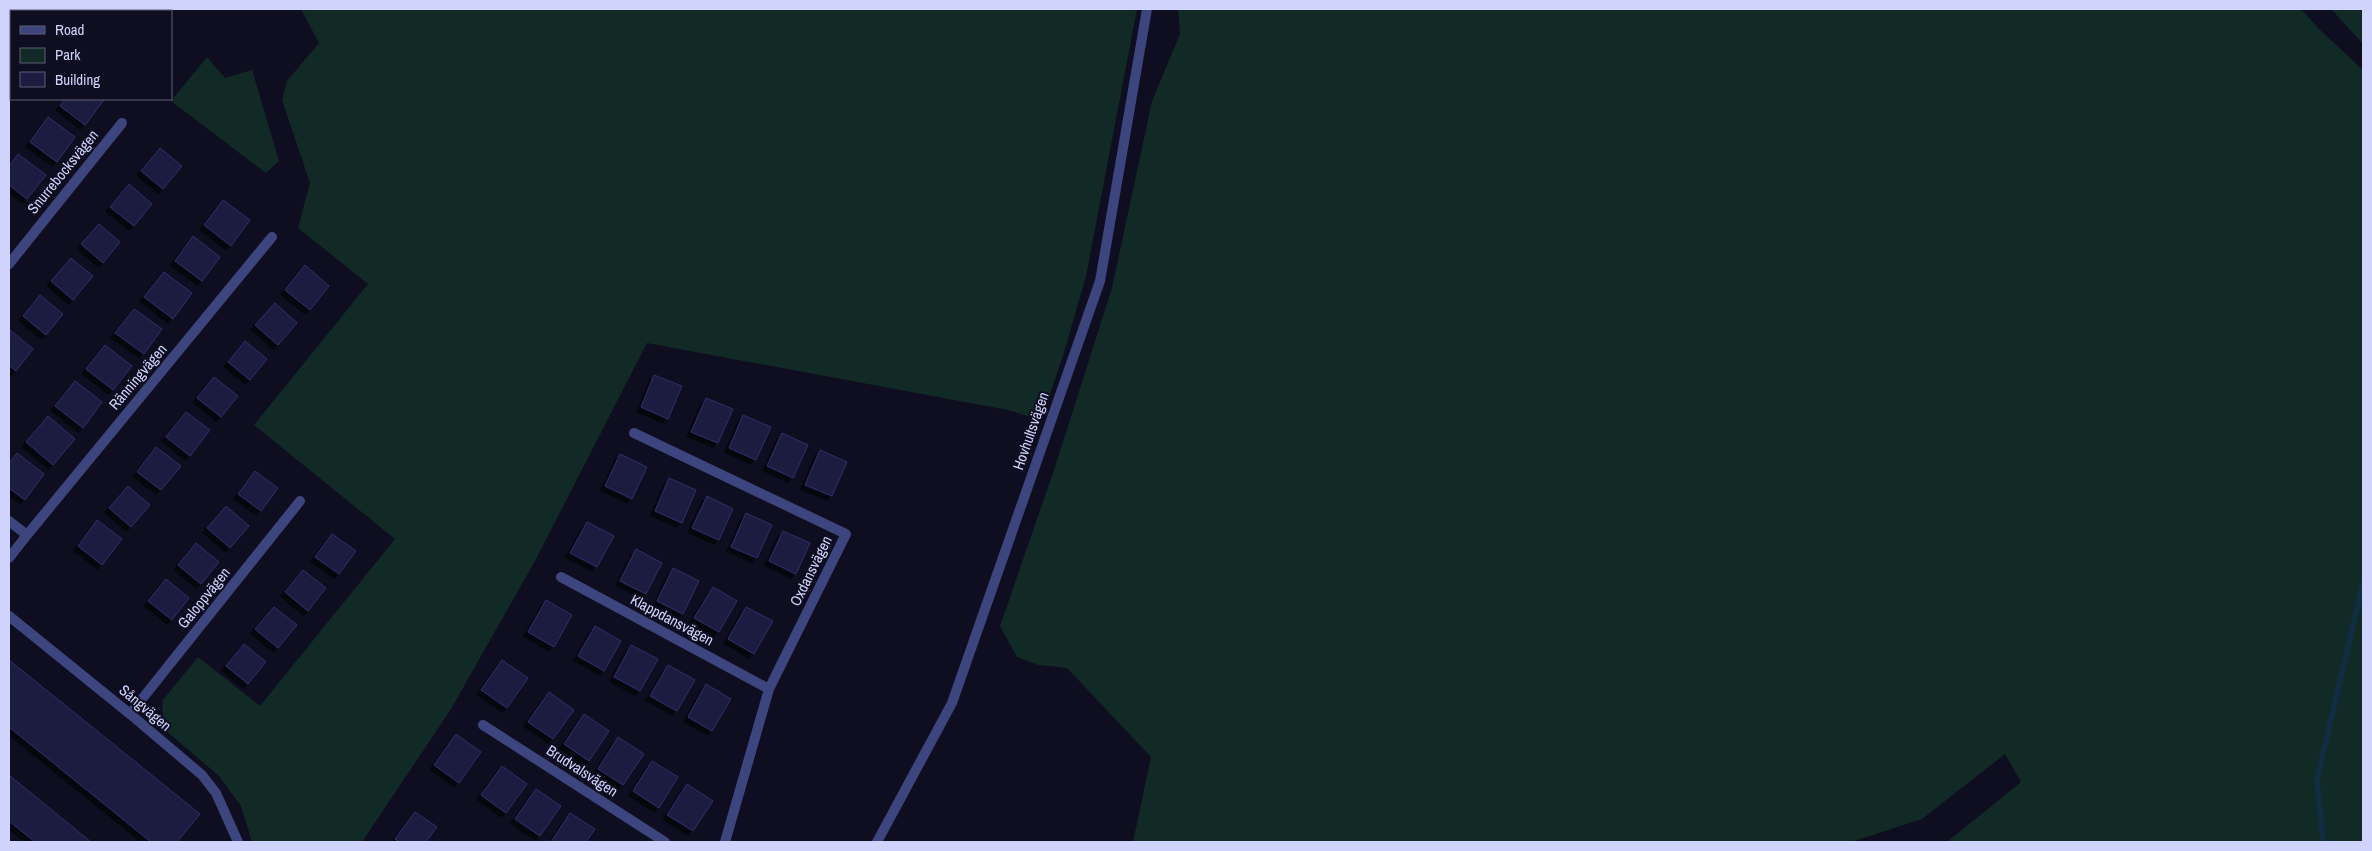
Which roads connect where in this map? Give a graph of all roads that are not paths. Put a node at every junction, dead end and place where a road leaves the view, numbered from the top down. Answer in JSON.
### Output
{"nodes":[{"id":1,"x":1147,"y":9,"type":"edge"},
{"id":2,"x":122,"y":123,"type":"dead end"},
{"id":3,"x":272,"y":238,"type":"dead end"},
{"id":4,"x":9,"y":264,"type":"edge"},
{"id":5,"x":634,"y":433,"type":"dead end"},
{"id":6,"x":300,"y":500,"type":"dead end"},
{"id":7,"x":9,"y":521,"type":"edge"},
{"id":8,"x":27,"y":535,"type":"junction"},
{"id":9,"x":9,"y":558,"type":"edge"},
{"id":10,"x":561,"y":577,"type":"dead end"},
{"id":11,"x":9,"y":616,"type":"edge"},
{"id":12,"x":769,"y":689,"type":"junction"},
{"id":13,"x":130,"y":714,"type":"junction"},
{"id":14,"x":483,"y":725,"type":"dead end"},
{"id":15,"x":238,"y":842,"type":"edge"},
{"id":16,"x":665,"y":842,"type":"edge"},
{"id":17,"x":724,"y":842,"type":"edge"},
{"id":18,"x":877,"y":842,"type":"edge"}],
"edges":[{"from":1,"to":18,"type":"street","name":"Hovhultsvägen"},
{"from":2,"to":4,"type":"street","name":"Snurrebocksvägen"},
{"from":3,"to":8,"type":"street","name":"Ränningvägen"},
{"from":5,"to":12,"type":"street","name":"Oxdansvägen"},
{"from":6,"to":13,"type":"street","name":"Galoppvägen"},
{"from":7,"to":8,"type":"street"},
{"from":8,"to":9,"type":"street"},
{"from":10,"to":12,"type":"street","name":"Klappdansvägen"},
{"from":11,"to":13,"type":"street","name":"Sångvägen"},
{"from":12,"to":17,"type":"street","name":"Oxdansvägen"},
{"from":13,"to":15,"type":"street","name":"Sångvägen"},
{"from":14,"to":16,"type":"street","name":"Brudvalsvägen"}]}
